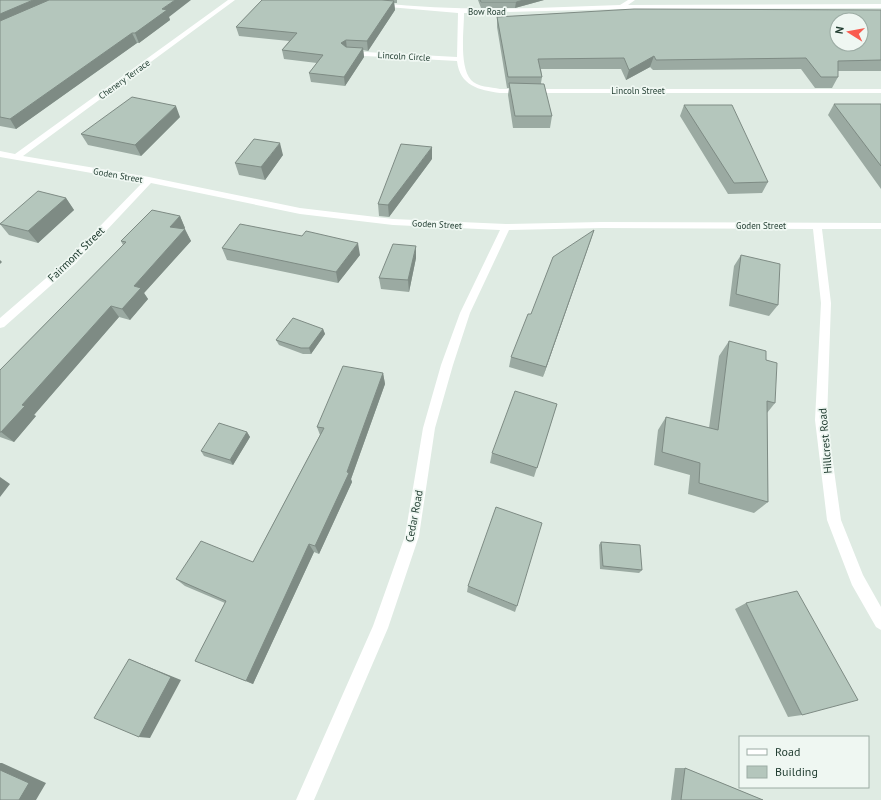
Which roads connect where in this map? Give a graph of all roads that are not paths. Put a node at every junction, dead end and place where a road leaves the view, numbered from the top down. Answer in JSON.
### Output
{"nodes":[{"id":1,"x":232,"y":0,"type":"edge"},
{"id":2,"x":632,"y":0,"type":"edge"},
{"id":3,"x":849,"y":3,"type":"edge"},
{"id":4,"x":370,"y":4,"type":"edge"},
{"id":5,"x":881,"y":6,"type":"edge"},
{"id":6,"x":621,"y":7,"type":"junction"},
{"id":7,"x":461,"y":11,"type":"junction"},
{"id":8,"x":347,"y":54,"type":"edge"},
{"id":9,"x":460,"y":59,"type":"junction"},
{"id":10,"x":881,"y":91,"type":"edge"},
{"id":11,"x":0,"y":154,"type":"edge"},
{"id":12,"x":16,"y":157,"type":"junction"},
{"id":13,"x":149,"y":180,"type":"junction"},
{"id":14,"x":817,"y":225,"type":"junction"},
{"id":15,"x":881,"y":226,"type":"edge"},
{"id":16,"x":506,"y":227,"type":"junction"},
{"id":17,"x":0,"y":324,"type":"edge"},
{"id":18,"x":881,"y":622,"type":"edge"},
{"id":19,"x":305,"y":800,"type":"edge"}],
"edges":[{"from":1,"to":12,"type":"street","name":"Chenery Terrace"},
{"from":2,"to":6,"type":"street"},
{"from":3,"to":5,"type":"street","name":"Bow Road"},
{"from":3,"to":6,"type":"street","name":"Bow Road"},
{"from":4,"to":7,"type":"street","name":"Bow Road"},
{"from":6,"to":7,"type":"street","name":"Bow Road"},
{"from":7,"to":9,"type":"street","name":"Lincoln Street"},
{"from":8,"to":9,"type":"street","name":"Lincoln Circle"},
{"from":9,"to":10,"type":"street","name":"Lincoln Street"},
{"from":11,"to":12,"type":"street","name":"Goden Street"},
{"from":12,"to":13,"type":"street","name":"Goden Street"},
{"from":13,"to":16,"type":"street","name":"Goden Street"},
{"from":13,"to":17,"type":"street","name":"Fairmont Street"},
{"from":14,"to":15,"type":"street","name":"Goden Street"},
{"from":14,"to":16,"type":"street","name":"Goden Street"},
{"from":14,"to":18,"type":"street","name":"Hillcrest Road"},
{"from":16,"to":19,"type":"street","name":"Cedar Road"}]}
